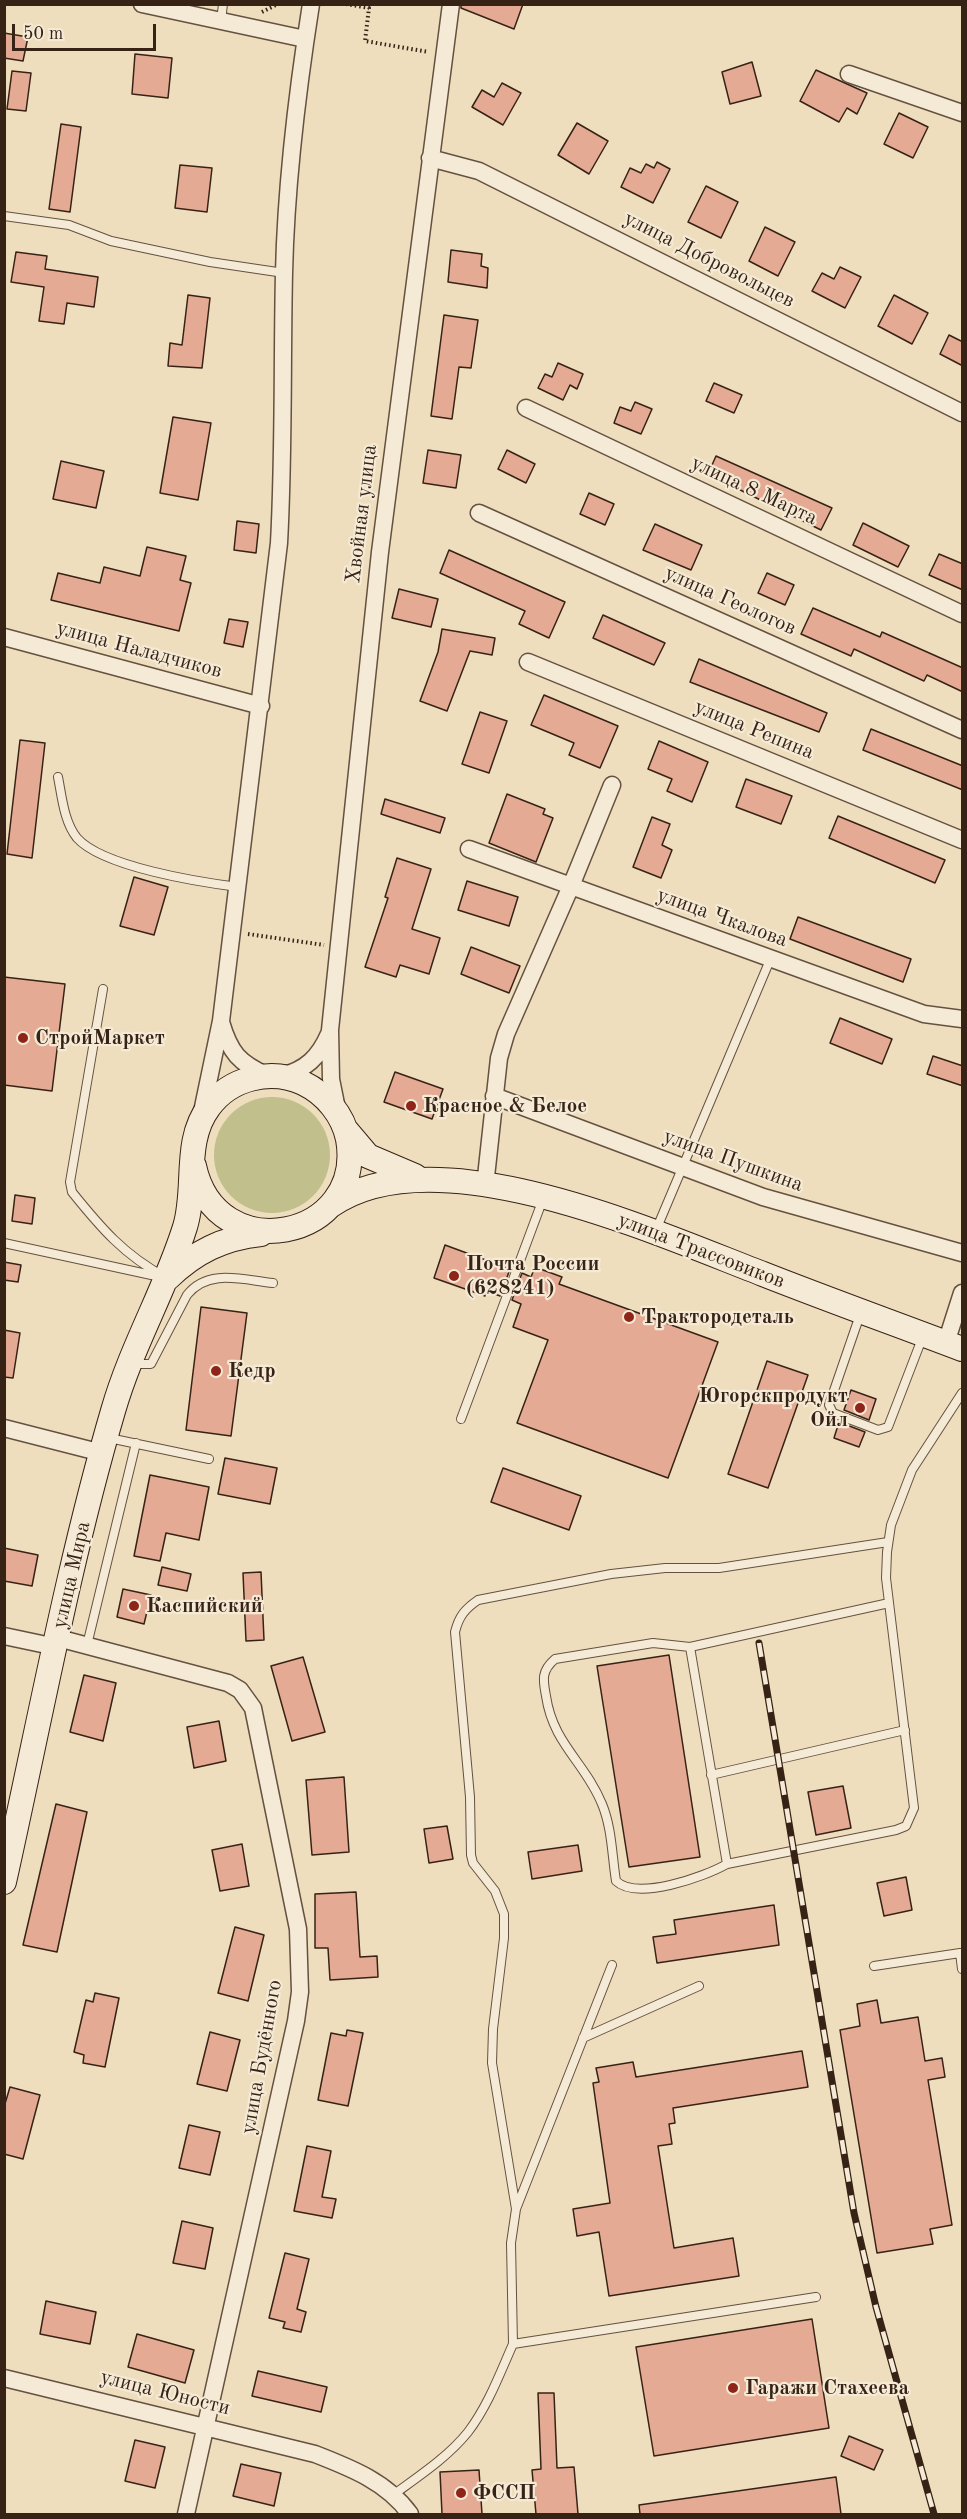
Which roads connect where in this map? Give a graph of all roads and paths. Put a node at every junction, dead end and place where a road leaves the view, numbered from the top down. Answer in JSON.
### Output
{"nodes":[{"id":1,"x":142,"y":4,"type":"edge"},
{"id":2,"x":278,"y":4,"type":"edge"},
{"id":3,"x":311,"y":4,"type":"edge"},
{"id":4,"x":346,"y":4,"type":"edge"},
{"id":5,"x":451,"y":4,"type":"edge"},
{"id":6,"x":222,"y":13,"type":"edge"},
{"id":7,"x":258,"y":14,"type":"dead end"},
{"id":8,"x":305,"y":39,"type":"junction"},
{"id":9,"x":444,"y":54,"type":"junction"},
{"id":10,"x":849,"y":74,"type":"dead end"},
{"id":11,"x":963,"y":113,"type":"edge"},
{"id":12,"x":430,"y":158,"type":"junction"},
{"id":13,"x":4,"y":216,"type":"edge"},
{"id":14,"x":284,"y":273,"type":"junction"},
{"id":15,"x":526,"y":408,"type":"dead end"},
{"id":16,"x":963,"y":413,"type":"edge"},
{"id":17,"x":479,"y":513,"type":"dead end"},
{"id":18,"x":963,"y":614,"type":"edge"},
{"id":19,"x":4,"y":637,"type":"edge"},
{"id":20,"x":528,"y":662,"type":"dead end"},
{"id":21,"x":261,"y":706,"type":"junction"},
{"id":22,"x":963,"y":730,"type":"edge"},
{"id":23,"x":58,"y":777,"type":"dead end"},
{"id":24,"x":612,"y":785,"type":"dead end"},
{"id":25,"x":963,"y":840,"type":"edge"},
{"id":26,"x":469,"y":849,"type":"dead end"},
{"id":27,"x":571,"y":886,"type":"junction"},
{"id":28,"x":238,"y":887,"type":"junction"},
{"id":29,"x":232,"y":932,"type":"junction"},
{"id":30,"x":339,"y":947,"type":"junction"},
{"id":31,"x":770,"y":960,"type":"junction"},
{"id":32,"x":103,"y":990,"type":"dead end"},
{"id":33,"x":962,"y":1017,"type":"edge"},
{"id":34,"x":221,"y":1021,"type":"junction"},
{"id":35,"x":330,"y":1030,"type":"junction"},
{"id":36,"x":274,"y":1076,"type":"junction"},
{"id":37,"x":494,"y":1096,"type":"junction"},
{"id":38,"x":343,"y":1124,"type":"junction"},
{"id":39,"x":198,"y":1125,"type":"junction"},
{"id":40,"x":194,"y":1166,"type":"junction"},
{"id":41,"x":681,"y":1168,"type":"junction"},
{"id":42,"x":432,"y":1180,"type":"junction"},
{"id":43,"x":485,"y":1186,"type":"junction"},
{"id":44,"x":544,"y":1196,"type":"junction"},
{"id":45,"x":323,"y":1212,"type":"junction"},
{"id":46,"x":279,"y":1232,"type":"junction"},
{"id":47,"x":655,"y":1234,"type":"junction"},
{"id":48,"x":4,"y":1243,"type":"edge"},
{"id":49,"x":963,"y":1253,"type":"edge"},
{"id":50,"x":168,"y":1278,"type":"junction"},
{"id":51,"x":273,"y":1283,"type":"dead end"},
{"id":52,"x":963,"y":1293,"type":"edge"},
{"id":53,"x":861,"y":1312,"type":"junction"},
{"id":54,"x":944,"y":1342,"type":"edge"},
{"id":55,"x":128,"y":1364,"type":"junction"},
{"id":56,"x":963,"y":1393,"type":"edge"},
{"id":57,"x":461,"y":1419,"type":"dead end"},
{"id":58,"x":4,"y":1428,"type":"edge"},
{"id":59,"x":136,"y":1443,"type":"junction"},
{"id":60,"x":104,"y":1445,"type":"junction"},
{"id":61,"x":209,"y":1459,"type":"dead end"},
{"id":62,"x":888,"y":1542,"type":"junction"},
{"id":63,"x":889,"y":1603,"type":"junction"},
{"id":64,"x":4,"y":1636,"type":"edge"},
{"id":65,"x":57,"y":1642,"type":"junction"},
{"id":66,"x":87,"y":1646,"type":"junction"},
{"id":67,"x":690,"y":1647,"type":"junction"},
{"id":68,"x":905,"y":1730,"type":"junction"},
{"id":69,"x":711,"y":1775,"type":"junction"},
{"id":70,"x":727,"y":1864,"type":"junction"},
{"id":71,"x":4,"y":1882,"type":"edge"},
{"id":72,"x":961,"y":1952,"type":"edge"},
{"id":73,"x":612,"y":1965,"type":"dead end"},
{"id":74,"x":874,"y":1966,"type":"dead end"},
{"id":75,"x":963,"y":1969,"type":"edge"},
{"id":76,"x":699,"y":1986,"type":"dead end"},
{"id":77,"x":583,"y":2038,"type":"junction"},
{"id":78,"x":516,"y":2209,"type":"junction"},
{"id":79,"x":816,"y":2297,"type":"dead end"},
{"id":80,"x":513,"y":2344,"type":"junction"},
{"id":81,"x":4,"y":2378,"type":"edge"},
{"id":82,"x":207,"y":2426,"type":"junction"},
{"id":83,"x":393,"y":2495,"type":"junction"},
{"id":84,"x":186,"y":2514,"type":"edge"},
{"id":85,"x":410,"y":2514,"type":"edge"}],
"edges":[{"from":1,"to":6,"type":"street"},
{"from":2,"to":7,"type":"path"},
{"from":3,"to":8,"type":"street"},
{"from":4,"to":9,"type":"path"},
{"from":5,"to":9,"type":"street","name":"Хвойная улица"},
{"from":6,"to":8,"type":"street"},
{"from":8,"to":14,"type":"street"},
{"from":9,"to":12,"type":"street","name":"Хвойная улица"},
{"from":10,"to":11,"type":"street"},
{"from":12,"to":16,"type":"street","name":"улица Добровольцев"},
{"from":12,"to":30,"type":"street","name":"Хвойная улица"},
{"from":13,"to":14,"type":"lane"},
{"from":14,"to":21,"type":"street"},
{"from":15,"to":18,"type":"street","name":"улица 8 Марта"},
{"from":17,"to":22,"type":"street","name":"улица Геологов"},
{"from":19,"to":21,"type":"street","name":"улица Наладчиков"},
{"from":20,"to":25,"type":"street","name":"улица Репина"},
{"from":21,"to":28,"type":"street"},
{"from":23,"to":28,"type":"lane"},
{"from":24,"to":27,"type":"street"},
{"from":26,"to":27,"type":"street","name":"улица Чкалова"},
{"from":27,"to":31,"type":"street","name":"улица Чкалова"},
{"from":27,"to":37,"type":"street"},
{"from":28,"to":29,"type":"street"},
{"from":29,"to":30,"type":"path"},
{"from":29,"to":34,"type":"street"},
{"from":30,"to":35,"type":"street","name":"Хвойная улица"},
{"from":31,"to":33,"type":"street","name":"улица Чкалова"},
{"from":31,"to":41,"type":"lane"},
{"from":32,"to":50,"type":"lane"},
{"from":34,"to":36,"type":"street"},
{"from":34,"to":39,"type":"street"},
{"from":35,"to":36,"type":"street"},
{"from":35,"to":38,"type":"street","name":"Хвойная улица"},
{"from":36,"to":38,"type":"main road"},
{"from":36,"to":39,"type":"main road"},
{"from":37,"to":41,"type":"street","name":"улица Пушкина"},
{"from":37,"to":43,"type":"street"},
{"from":38,"to":42,"type":"main road"},
{"from":38,"to":45,"type":"main road"},
{"from":39,"to":40,"type":"main road"},
{"from":40,"to":46,"type":"main road"},
{"from":40,"to":50,"type":"main road"},
{"from":41,"to":47,"type":"lane"},
{"from":41,"to":49,"type":"street","name":"улица Пушкина"},
{"from":42,"to":43,"type":"main road","name":"улица Трассовиков"},
{"from":42,"to":45,"type":"main road"},
{"from":43,"to":44,"type":"main road","name":"улица Трассовиков"},
{"from":44,"to":47,"type":"main road","name":"улица Трассовиков"},
{"from":44,"to":57,"type":"lane"},
{"from":45,"to":46,"type":"main road"},
{"from":46,"to":50,"type":"main road"},
{"from":47,"to":53,"type":"main road","name":"улица Трассовиков"},
{"from":48,"to":50,"type":"lane"},
{"from":50,"to":55,"type":"main road","name":"улица Мира"},
{"from":51,"to":55,"type":"lane"},
{"from":52,"to":54,"type":"street"},
{"from":53,"to":54,"type":"main road","name":"улица Трассовиков"},
{"from":53,"to":54,"type":"lane"},
{"from":55,"to":60,"type":"main road","name":"улица Мира"},
{"from":56,"to":62,"type":"lane"},
{"from":58,"to":60,"type":"street"},
{"from":59,"to":60,"type":"lane"},
{"from":59,"to":61,"type":"lane"},
{"from":59,"to":66,"type":"lane"},
{"from":60,"to":65,"type":"main road","name":"улица Мира"},
{"from":62,"to":63,"type":"lane"},
{"from":62,"to":78,"type":"lane"},
{"from":63,"to":67,"type":"lane"},
{"from":63,"to":68,"type":"lane"},
{"from":64,"to":65,"type":"street","name":"улица Будённого"},
{"from":65,"to":66,"type":"street","name":"улица Будённого"},
{"from":65,"to":71,"type":"main road","name":"улица Мира"},
{"from":66,"to":82,"type":"street","name":"улица Будённого"},
{"from":67,"to":69,"type":"lane"},
{"from":67,"to":70,"type":"lane"},
{"from":68,"to":69,"type":"lane"},
{"from":68,"to":70,"type":"lane"},
{"from":69,"to":70,"type":"lane"},
{"from":72,"to":74,"type":"lane"},
{"from":72,"to":75,"type":"lane"},
{"from":73,"to":77,"type":"lane"},
{"from":76,"to":77,"type":"lane"},
{"from":77,"to":78,"type":"lane"},
{"from":78,"to":80,"type":"lane"},
{"from":79,"to":80,"type":"lane"},
{"from":80,"to":83,"type":"lane"},
{"from":81,"to":82,"type":"street","name":"улица Юности"},
{"from":82,"to":83,"type":"street","name":"улица Юности"},
{"from":82,"to":84,"type":"street","name":"улица Будённого"},
{"from":83,"to":85,"type":"street","name":"улица Юности"}]}
